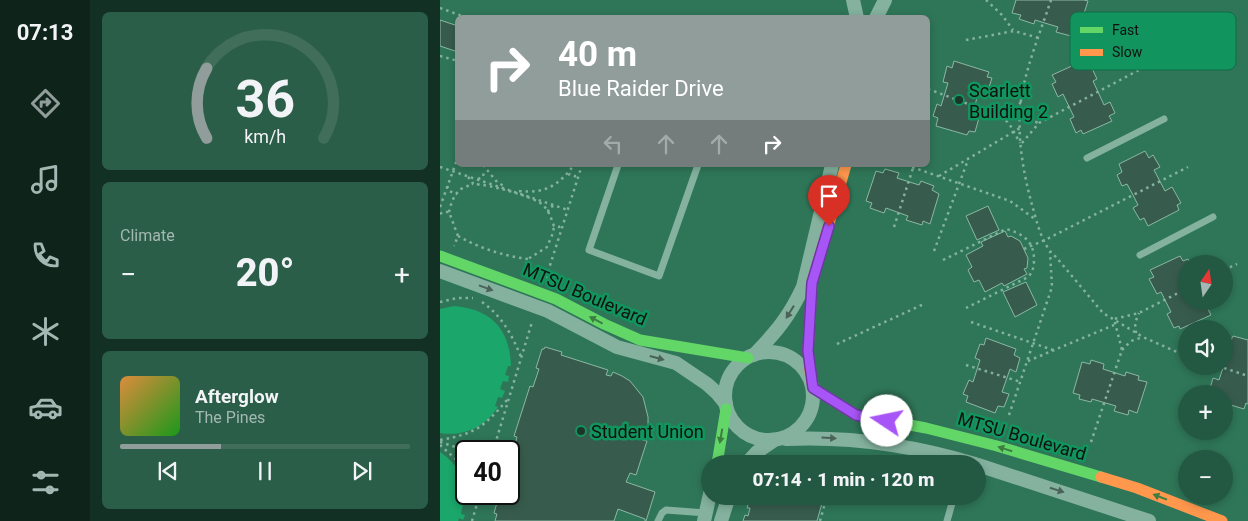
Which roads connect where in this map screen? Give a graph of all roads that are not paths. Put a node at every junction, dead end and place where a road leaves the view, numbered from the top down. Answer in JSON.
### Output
{"nodes":[{"id":1,"x":853,"y":0,"type":"edge"},
{"id":2,"x":885,"y":0,"type":"edge"},
{"id":3,"x":856,"y":15,"type":"edge"},
{"id":4,"x":878,"y":15,"type":"edge"},
{"id":5,"x":1164,"y":119,"type":"dead end"},
{"id":6,"x":1087,"y":158,"type":"dead end"},
{"id":7,"x":617,"y":167,"type":"edge"},
{"id":8,"x":697,"y":167,"type":"edge"},
{"id":9,"x":832,"y":167,"type":"edge"},
{"id":10,"x":845,"y":167,"type":"edge"},
{"id":11,"x":1213,"y":217,"type":"dead end"},
{"id":12,"x":1140,"y":254,"type":"dead end"},
{"id":13,"x":440,"y":256,"type":"edge"},
{"id":14,"x":440,"y":271,"type":"edge"},
{"id":15,"x":751,"y":356,"type":"junction"},
{"id":16,"x":812,"y":385,"type":"junction"},
{"id":17,"x":726,"y":407,"type":"junction"},
{"id":18,"x":777,"y":440,"type":"junction"},
{"id":19,"x":718,"y":455,"type":"edge"},
{"id":20,"x":754,"y":455,"type":"edge"},
{"id":21,"x":937,"y":455,"type":"edge"},
{"id":22,"x":986,"y":468,"type":"edge"},
{"id":23,"x":726,"y":505,"type":"edge"},
{"id":24,"x":951,"y":505,"type":"edge"},
{"id":25,"x":1197,"y":516,"type":"edge"},
{"id":26,"x":705,"y":517,"type":"edge"},
{"id":27,"x":658,"y":521,"type":"edge"},
{"id":28,"x":721,"y":521,"type":"edge"},
{"id":29,"x":947,"y":521,"type":"edge"},
{"id":30,"x":1149,"y":521,"type":"edge"},
{"id":31,"x":1222,"y":521,"type":"edge"}],
"edges":[{"from":1,"to":3,"type":"street"},
{"from":2,"to":4,"type":"street"},
{"from":5,"to":6,"type":"lane"},
{"from":7,"to":8,"type":"lane"},
{"from":9,"to":15,"type":"street","one_way":true},
{"from":10,"to":16,"type":"street"},
{"from":11,"to":12,"type":"lane"},
{"from":15,"to":13,"type":"street","name":"MTSU Boulevard","one_way":true},
{"from":14,"to":17,"type":"street","name":"MTSU Boulevard","one_way":true},
{"from":15,"to":16,"type":"street"},
{"from":15,"to":17,"type":"street"},
{"from":16,"to":18,"type":"street"},
{"from":25,"to":16,"type":"street","name":"MTSU Boulevard","one_way":true},
{"from":17,"to":18,"type":"street"},
{"from":17,"to":19,"type":"street","one_way":true},
{"from":18,"to":20,"type":"street"},
{"from":18,"to":21,"type":"street","one_way":true},
{"from":22,"to":30,"type":"street","one_way":true},
{"from":23,"to":28,"type":"street"},
{"from":24,"to":29,"type":"lane"},
{"from":25,"to":31,"type":"street","name":"MTSU Boulevard"},
{"from":26,"to":27,"type":"lane"}]}
